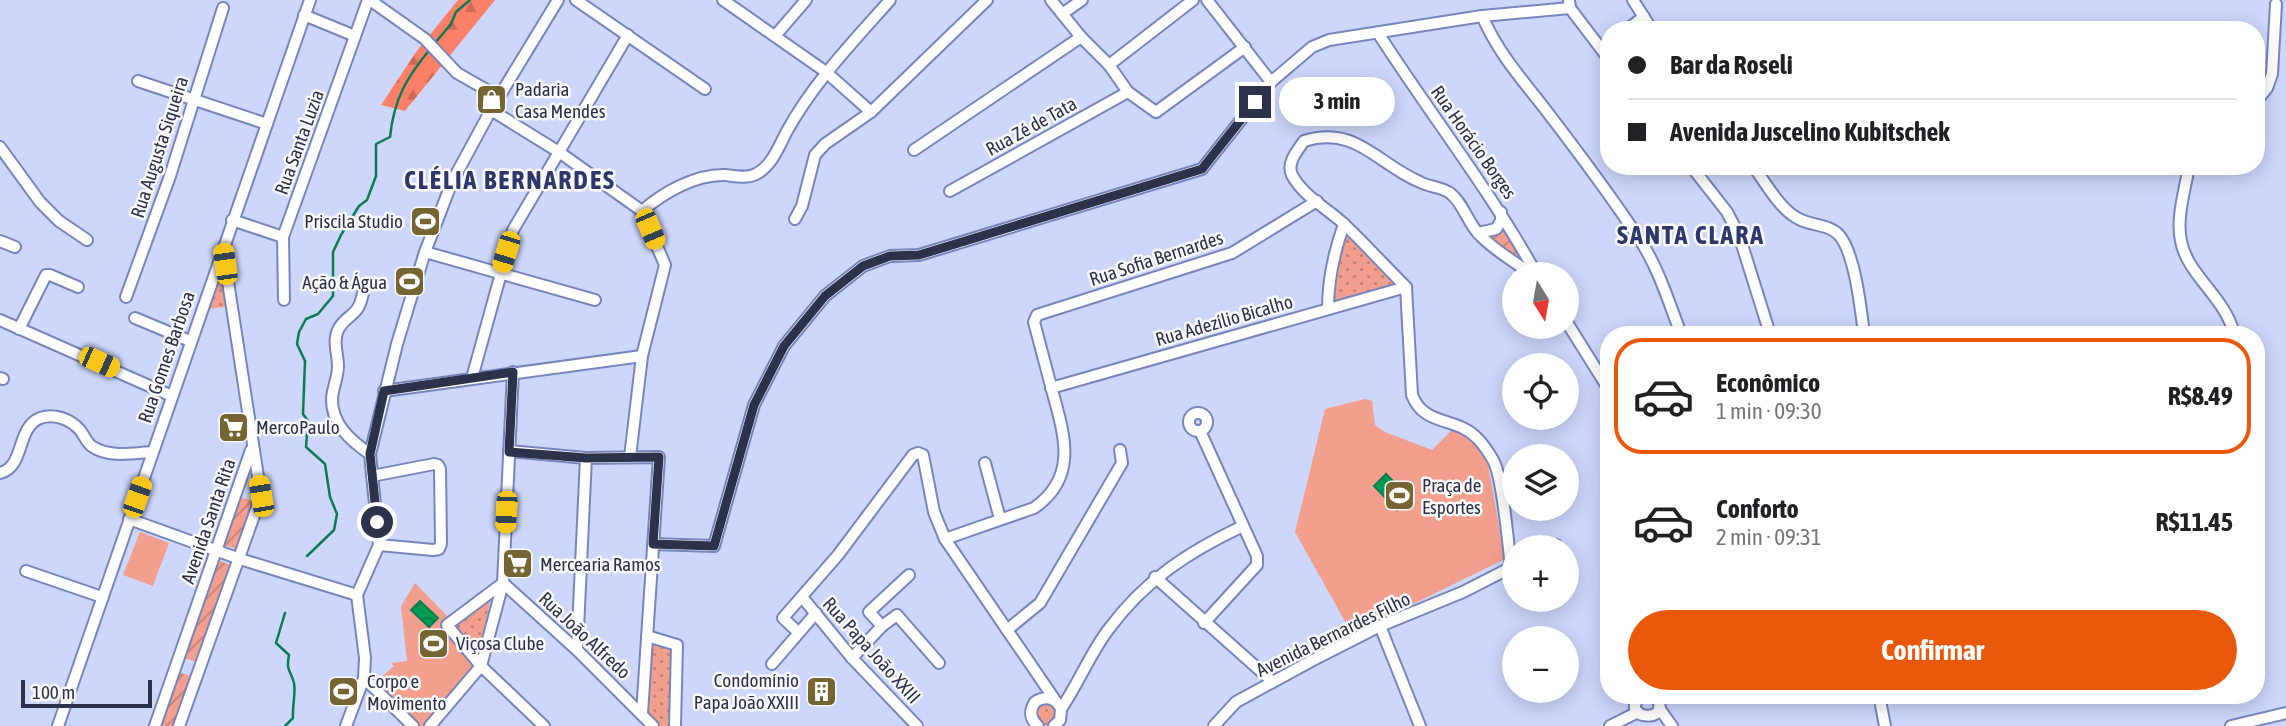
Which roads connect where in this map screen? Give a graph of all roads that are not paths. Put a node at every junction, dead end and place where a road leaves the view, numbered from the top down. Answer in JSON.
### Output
{"nodes":[{"id":1,"x":310,"y":0,"type":"edge"},
{"id":2,"x":369,"y":0,"type":"edge"},
{"id":3,"x":558,"y":0,"type":"edge"},
{"id":4,"x":576,"y":0,"type":"edge"},
{"id":5,"x":723,"y":0,"type":"edge"},
{"id":6,"x":806,"y":0,"type":"edge"},
{"id":7,"x":890,"y":0,"type":"edge"},
{"id":8,"x":987,"y":0,"type":"edge"},
{"id":9,"x":1051,"y":0,"type":"edge"},
{"id":10,"x":1082,"y":0,"type":"edge"},
{"id":11,"x":1193,"y":0,"type":"edge"},
{"id":12,"x":1207,"y":0,"type":"edge"},
{"id":13,"x":1633,"y":0,"type":"edge"},
{"id":14,"x":1569,"y":4,"type":"edge"},
{"id":15,"x":2276,"y":4,"type":"dead end"},
{"id":16,"x":223,"y":8,"type":"dead end"},
{"id":17,"x":1062,"y":14,"type":"junction"},
{"id":18,"x":304,"y":15,"type":"junction"},
{"id":19,"x":1482,"y":16,"type":"junction"},
{"id":20,"x":1644,"y":18,"type":"junction"},
{"id":21,"x":1640,"y":21,"type":"edge"},
{"id":22,"x":1646,"y":21,"type":"edge"},
{"id":23,"x":1378,"y":33,"type":"junction"},
{"id":24,"x":628,"y":35,"type":"junction"},
{"id":25,"x":355,"y":36,"type":"junction"},
{"id":26,"x":775,"y":36,"type":"junction"},
{"id":27,"x":1081,"y":37,"type":"junction"},
{"id":28,"x":1600,"y":40,"type":"edge"},
{"id":29,"x":1245,"y":47,"type":"junction"},
{"id":30,"x":1109,"y":65,"type":"junction"},
{"id":31,"x":826,"y":72,"type":"junction"},
{"id":32,"x":138,"y":81,"type":"dead end"},
{"id":33,"x":1271,"y":82,"type":"junction"},
{"id":34,"x":705,"y":89,"type":"dead end"},
{"id":35,"x":2265,"y":91,"type":"edge"},
{"id":36,"x":1128,"y":92,"type":"junction"},
{"id":37,"x":499,"y":97,"type":"junction"},
{"id":38,"x":193,"y":99,"type":"junction"},
{"id":39,"x":491,"y":110,"type":"junction"},
{"id":40,"x":871,"y":112,"type":"junction"},
{"id":41,"x":267,"y":124,"type":"junction"},
{"id":42,"x":0,"y":147,"type":"edge"},
{"id":43,"x":914,"y":150,"type":"dead end"},
{"id":44,"x":559,"y":152,"type":"junction"},
{"id":45,"x":1699,"y":175,"type":"edge"},
{"id":46,"x":1761,"y":175,"type":"edge"},
{"id":47,"x":2188,"y":175,"type":"edge"},
{"id":48,"x":950,"y":191,"type":"dead end"},
{"id":49,"x":1317,"y":201,"type":"junction"},
{"id":50,"x":642,"y":211,"type":"junction"},
{"id":51,"x":1502,"y":212,"type":"junction"},
{"id":52,"x":794,"y":219,"type":"dead end"},
{"id":53,"x":232,"y":220,"type":"junction"},
{"id":54,"x":1343,"y":224,"type":"junction"},
{"id":55,"x":1478,"y":233,"type":"junction"},
{"id":56,"x":283,"y":237,"type":"junction"},
{"id":57,"x":1516,"y":237,"type":"junction"},
{"id":58,"x":87,"y":240,"type":"dead end"},
{"id":59,"x":0,"y":241,"type":"edge"},
{"id":60,"x":223,"y":246,"type":"junction"},
{"id":61,"x":15,"y":247,"type":"dead end"},
{"id":62,"x":1500,"y":251,"type":"junction"},
{"id":63,"x":425,"y":252,"type":"junction"},
{"id":64,"x":1516,"y":262,"type":"edge"},
{"id":65,"x":1528,"y":262,"type":"edge"},
{"id":66,"x":499,"y":274,"type":"junction"},
{"id":67,"x":1406,"y":286,"type":"junction"},
{"id":68,"x":78,"y":287,"type":"dead end"},
{"id":69,"x":363,"y":293,"type":"dead end"},
{"id":70,"x":126,"y":297,"type":"dead end"},
{"id":71,"x":284,"y":300,"type":"dead end"},
{"id":72,"x":596,"y":300,"type":"dead end"},
{"id":73,"x":1328,"y":309,"type":"junction"},
{"id":74,"x":135,"y":318,"type":"dead end"},
{"id":75,"x":0,"y":320,"type":"edge"},
{"id":76,"x":1678,"y":326,"type":"edge"},
{"id":77,"x":1767,"y":326,"type":"edge"},
{"id":78,"x":1863,"y":326,"type":"edge"},
{"id":79,"x":2231,"y":326,"type":"edge"},
{"id":80,"x":19,"y":329,"type":"junction"},
{"id":81,"x":1578,"y":340,"type":"edge"},
{"id":82,"x":190,"y":341,"type":"junction"},
{"id":83,"x":642,"y":356,"type":"junction"},
{"id":84,"x":513,"y":372,"type":"junction"},
{"id":85,"x":1600,"y":375,"type":"edge"},
{"id":86,"x":472,"y":378,"type":"junction"},
{"id":87,"x":1051,"y":388,"type":"junction"},
{"id":88,"x":384,"y":391,"type":"junction"},
{"id":89,"x":172,"y":396,"type":"junction"},
{"id":90,"x":1200,"y":431,"type":"dead end"},
{"id":91,"x":252,"y":447,"type":"junction"},
{"id":92,"x":1120,"y":450,"type":"dead end"},
{"id":93,"x":152,"y":452,"type":"junction"},
{"id":94,"x":509,"y":452,"type":"junction"},
{"id":95,"x":370,"y":454,"type":"junction"},
{"id":96,"x":630,"y":457,"type":"junction"},
{"id":97,"x":586,"y":458,"type":"junction"},
{"id":98,"x":985,"y":463,"type":"dead end"},
{"id":99,"x":0,"y":473,"type":"edge"},
{"id":100,"x":372,"y":475,"type":"junction"},
{"id":101,"x":237,"y":489,"type":"junction"},
{"id":102,"x":261,"y":496,"type":"junction"},
{"id":103,"x":1000,"y":519,"type":"junction"},
{"id":104,"x":129,"y":520,"type":"junction"},
{"id":105,"x":1243,"y":526,"type":"junction"},
{"id":106,"x":1507,"y":535,"type":"edge"},
{"id":107,"x":945,"y":539,"type":"junction"},
{"id":108,"x":653,"y":544,"type":"junction"},
{"id":109,"x":379,"y":545,"type":"junction"},
{"id":110,"x":216,"y":550,"type":"junction"},
{"id":111,"x":240,"y":559,"type":"junction"},
{"id":112,"x":26,"y":570,"type":"dead end"},
{"id":113,"x":1502,"y":572,"type":"edge"},
{"id":114,"x":909,"y":575,"type":"dead end"},
{"id":115,"x":1155,"y":577,"type":"junction"},
{"id":116,"x":503,"y":583,"type":"junction"},
{"id":117,"x":357,"y":595,"type":"junction"},
{"id":118,"x":102,"y":597,"type":"junction"},
{"id":119,"x":802,"y":597,"type":"junction"},
{"id":120,"x":816,"y":613,"type":"junction"},
{"id":121,"x":1204,"y":622,"type":"junction"},
{"id":122,"x":882,"y":626,"type":"junction"},
{"id":123,"x":1380,"y":626,"type":"junction"},
{"id":124,"x":1007,"y":630,"type":"junction"},
{"id":125,"x":798,"y":632,"type":"junction"},
{"id":126,"x":647,"y":636,"type":"junction"},
{"id":127,"x":577,"y":650,"type":"junction"},
{"id":128,"x":852,"y":658,"type":"junction"},
{"id":129,"x":177,"y":662,"type":"junction"},
{"id":130,"x":939,"y":663,"type":"dead end"},
{"id":131,"x":772,"y":664,"type":"dead end"},
{"id":132,"x":481,"y":666,"type":"junction"},
{"id":133,"x":199,"y":671,"type":"junction"},
{"id":134,"x":364,"y":678,"type":"junction"},
{"id":135,"x":1273,"y":682,"type":"junction"},
{"id":136,"x":1636,"y":704,"type":"edge"},
{"id":137,"x":1657,"y":704,"type":"edge"},
{"id":138,"x":1661,"y":704,"type":"edge"},
{"id":139,"x":1881,"y":704,"type":"edge"},
{"id":140,"x":1058,"y":705,"type":"junction"},
{"id":141,"x":1638,"y":712,"type":"junction"},
{"id":142,"x":2286,"y":713,"type":"edge"},
{"id":143,"x":642,"y":714,"type":"junction"},
{"id":144,"x":2244,"y":725,"type":"edge"},
{"id":145,"x":58,"y":726,"type":"edge"},
{"id":146,"x":155,"y":726,"type":"edge"},
{"id":147,"x":179,"y":726,"type":"edge"},
{"id":148,"x":346,"y":726,"type":"edge"},
{"id":149,"x":413,"y":726,"type":"edge"},
{"id":150,"x":430,"y":726,"type":"edge"},
{"id":151,"x":544,"y":726,"type":"edge"},
{"id":152,"x":653,"y":726,"type":"edge"},
{"id":153,"x":675,"y":726,"type":"edge"},
{"id":154,"x":917,"y":726,"type":"edge"},
{"id":155,"x":1038,"y":726,"type":"edge"},
{"id":156,"x":1054,"y":726,"type":"edge"},
{"id":157,"x":1214,"y":726,"type":"edge"},
{"id":158,"x":1420,"y":726,"type":"edge"},
{"id":159,"x":1610,"y":726,"type":"edge"},
{"id":160,"x":1672,"y":726,"type":"edge"},
{"id":161,"x":1885,"y":726,"type":"edge"},
{"id":162,"x":2231,"y":726,"type":"edge"}],
"edges":[{"from":1,"to":18,"type":"street","name":"Rua Gomes Barbosa"},
{"from":2,"to":25,"type":"street","name":"Rua Santa Luzia"},
{"from":2,"to":37,"type":"street"},
{"from":3,"to":37,"type":"street"},
{"from":4,"to":24,"type":"street"},
{"from":5,"to":26,"type":"street"},
{"from":6,"to":26,"type":"street"},
{"from":7,"to":31,"type":"street"},
{"from":8,"to":40,"type":"street"},
{"from":9,"to":17,"type":"street"},
{"from":10,"to":17,"type":"street"},
{"from":11,"to":30,"type":"street"},
{"from":12,"to":29,"type":"street"},
{"from":13,"to":20,"type":"street"},
{"from":14,"to":19,"type":"street"},
{"from":14,"to":28,"type":"street"},
{"from":15,"to":35,"type":"street"},
{"from":16,"to":38,"type":"street","name":"Rua Augusta Siqueira"},
{"from":17,"to":27,"type":"street"},
{"from":18,"to":25,"type":"street"},
{"from":18,"to":41,"type":"street","name":"Rua Gomes Barbosa"},
{"from":19,"to":23,"type":"street"},
{"from":19,"to":76,"type":"street"},
{"from":20,"to":21,"type":"street"},
{"from":20,"to":22,"type":"street"},
{"from":23,"to":33,"type":"street"},
{"from":23,"to":51,"type":"street","name":"Rua Horácio Borges"},
{"from":24,"to":34,"type":"street"},
{"from":24,"to":44,"type":"street"},
{"from":25,"to":56,"type":"street","name":"Rua Santa Luzia"},
{"from":26,"to":31,"type":"street"},
{"from":27,"to":30,"type":"street"},
{"from":27,"to":43,"type":"street"},
{"from":29,"to":33,"type":"street"},
{"from":29,"to":36,"type":"street"},
{"from":30,"to":36,"type":"street"},
{"from":31,"to":40,"type":"street"},
{"from":31,"to":50,"type":"street"},
{"from":32,"to":38,"type":"street"},
{"from":33,"to":108,"type":"street"},
{"from":36,"to":48,"type":"street","name":"Rua Zé de Tata"},
{"from":37,"to":39,"type":"street"},
{"from":38,"to":41,"type":"street"},
{"from":38,"to":70,"type":"street","name":"Rua Augusta Siqueira"},
{"from":39,"to":44,"type":"street"},
{"from":39,"to":63,"type":"street"},
{"from":40,"to":52,"type":"street"},
{"from":41,"to":53,"type":"street","name":"Rua Gomes Barbosa"},
{"from":42,"to":58,"type":"street"},
{"from":44,"to":50,"type":"street"},
{"from":44,"to":66,"type":"street"},
{"from":45,"to":77,"type":"street"},
{"from":46,"to":78,"type":"street"},
{"from":47,"to":79,"type":"street"},
{"from":49,"to":54,"type":"street"},
{"from":49,"to":55,"type":"street"},
{"from":49,"to":87,"type":"street","name":"Rua Sofia Bernardes"},
{"from":50,"to":83,"type":"street"},
{"from":51,"to":55,"type":"street"},
{"from":51,"to":57,"type":"street","name":"Rua Horácio Borges"},
{"from":53,"to":56,"type":"street"},
{"from":53,"to":60,"type":"street","name":"Rua Gomes Barbosa"},
{"from":54,"to":67,"type":"street"},
{"from":54,"to":73,"type":"street"},
{"from":55,"to":62,"type":"street"},
{"from":56,"to":71,"type":"street","name":"Rua Santa Luzia"},
{"from":57,"to":62,"type":"street"},
{"from":57,"to":65,"type":"street","name":"Rua Horácio Borges"},
{"from":59,"to":61,"type":"street"},
{"from":60,"to":82,"type":"street","name":"Rua Gomes Barbosa"},
{"from":60,"to":91,"type":"street"},
{"from":62,"to":64,"type":"street"},
{"from":63,"to":66,"type":"street"},
{"from":63,"to":88,"type":"street"},
{"from":66,"to":72,"type":"street"},
{"from":66,"to":86,"type":"street"},
{"from":67,"to":73,"type":"street","name":"Rua Adezílio Bicalho"},
{"from":67,"to":106,"type":"street"},
{"from":68,"to":80,"type":"street"},
{"from":69,"to":95,"type":"street"},
{"from":73,"to":87,"type":"street","name":"Rua Adezílio Bicalho"},
{"from":74,"to":82,"type":"street"},
{"from":75,"to":80,"type":"street"},
{"from":80,"to":89,"type":"street"},
{"from":81,"to":85,"type":"street"},
{"from":82,"to":89,"type":"street","name":"Rua Gomes Barbosa"},
{"from":83,"to":84,"type":"street"},
{"from":83,"to":96,"type":"street"},
{"from":84,"to":86,"type":"street"},
{"from":84,"to":94,"type":"street"},
{"from":86,"to":88,"type":"street"},
{"from":87,"to":103,"type":"street"},
{"from":88,"to":95,"type":"street"},
{"from":89,"to":93,"type":"street","name":"Rua Gomes Barbosa"},
{"from":90,"to":105,"type":"street"},
{"from":91,"to":101,"type":"street","name":"Avenida Santa Rita"},
{"from":91,"to":102,"type":"street","name":"Avenida Santa Rita"},
{"from":92,"to":124,"type":"street"},
{"from":93,"to":99,"type":"street"},
{"from":93,"to":104,"type":"street","name":"Rua Gomes Barbosa"},
{"from":94,"to":97,"type":"street"},
{"from":94,"to":116,"type":"street"},
{"from":95,"to":100,"type":"street"},
{"from":96,"to":97,"type":"street"},
{"from":96,"to":108,"type":"street"},
{"from":97,"to":127,"type":"street"},
{"from":98,"to":103,"type":"street"},
{"from":100,"to":109,"type":"street"},
{"from":100,"to":109,"type":"street"},
{"from":101,"to":102,"type":"street"},
{"from":101,"to":110,"type":"street","name":"Avenida Santa Rita"},
{"from":102,"to":111,"type":"street","name":"Avenida Santa Rita"},
{"from":103,"to":107,"type":"street"},
{"from":104,"to":110,"type":"street"},
{"from":104,"to":118,"type":"street","name":"Rua Gomes Barbosa"},
{"from":105,"to":115,"type":"street"},
{"from":105,"to":121,"type":"street"},
{"from":107,"to":119,"type":"street"},
{"from":107,"to":124,"type":"street"},
{"from":108,"to":126,"type":"street"},
{"from":109,"to":117,"type":"street"},
{"from":110,"to":111,"type":"street"},
{"from":110,"to":129,"type":"street","name":"Avenida Santa Rita"},
{"from":111,"to":117,"type":"street"},
{"from":111,"to":133,"type":"street","name":"Avenida Santa Rita"},
{"from":112,"to":118,"type":"street"},
{"from":113,"to":123,"type":"street","name":"Avenida Bernardes Filho"},
{"from":114,"to":122,"type":"street"},
{"from":115,"to":121,"type":"street"},
{"from":115,"to":140,"type":"street"},
{"from":116,"to":127,"type":"street","name":"Rua João Alfredo"},
{"from":116,"to":132,"type":"street"},
{"from":116,"to":132,"type":"street"},
{"from":117,"to":134,"type":"street"},
{"from":118,"to":145,"type":"street","name":"Rua Gomes Barbosa"},
{"from":119,"to":120,"type":"street","name":"Rua Papa João XXIII"},
{"from":119,"to":125,"type":"street"},
{"from":120,"to":125,"type":"street"},
{"from":120,"to":128,"type":"street","name":"Rua Papa João XXIII"},
{"from":121,"to":135,"type":"street"},
{"from":122,"to":128,"type":"street"},
{"from":122,"to":130,"type":"street"},
{"from":123,"to":135,"type":"street","name":"Avenida Bernardes Filho"},
{"from":123,"to":158,"type":"street"},
{"from":124,"to":140,"type":"street"},
{"from":125,"to":131,"type":"street"},
{"from":126,"to":143,"type":"street"},
{"from":126,"to":153,"type":"street"},
{"from":127,"to":143,"type":"street","name":"Rua João Alfredo"},
{"from":128,"to":154,"type":"street","name":"Rua Papa João XXIII"},
{"from":129,"to":133,"type":"street"},
{"from":129,"to":146,"type":"street","name":"Avenida Santa Rita"},
{"from":132,"to":150,"type":"street"},
{"from":132,"to":151,"type":"street"},
{"from":133,"to":147,"type":"street","name":"Avenida Santa Rita"},
{"from":134,"to":148,"type":"street"},
{"from":134,"to":149,"type":"street"},
{"from":135,"to":157,"type":"street","name":"Avenida Bernardes Filho"},
{"from":136,"to":141,"type":"street"},
{"from":137,"to":141,"type":"street"},
{"from":138,"to":160,"type":"street"},
{"from":139,"to":161,"type":"street"},
{"from":140,"to":155,"type":"street"},
{"from":140,"to":156,"type":"street"},
{"from":141,"to":159,"type":"street"},
{"from":142,"to":144,"type":"street"},
{"from":143,"to":152,"type":"street","name":"Rua João Alfredo"},
{"from":144,"to":162,"type":"street"}]}
